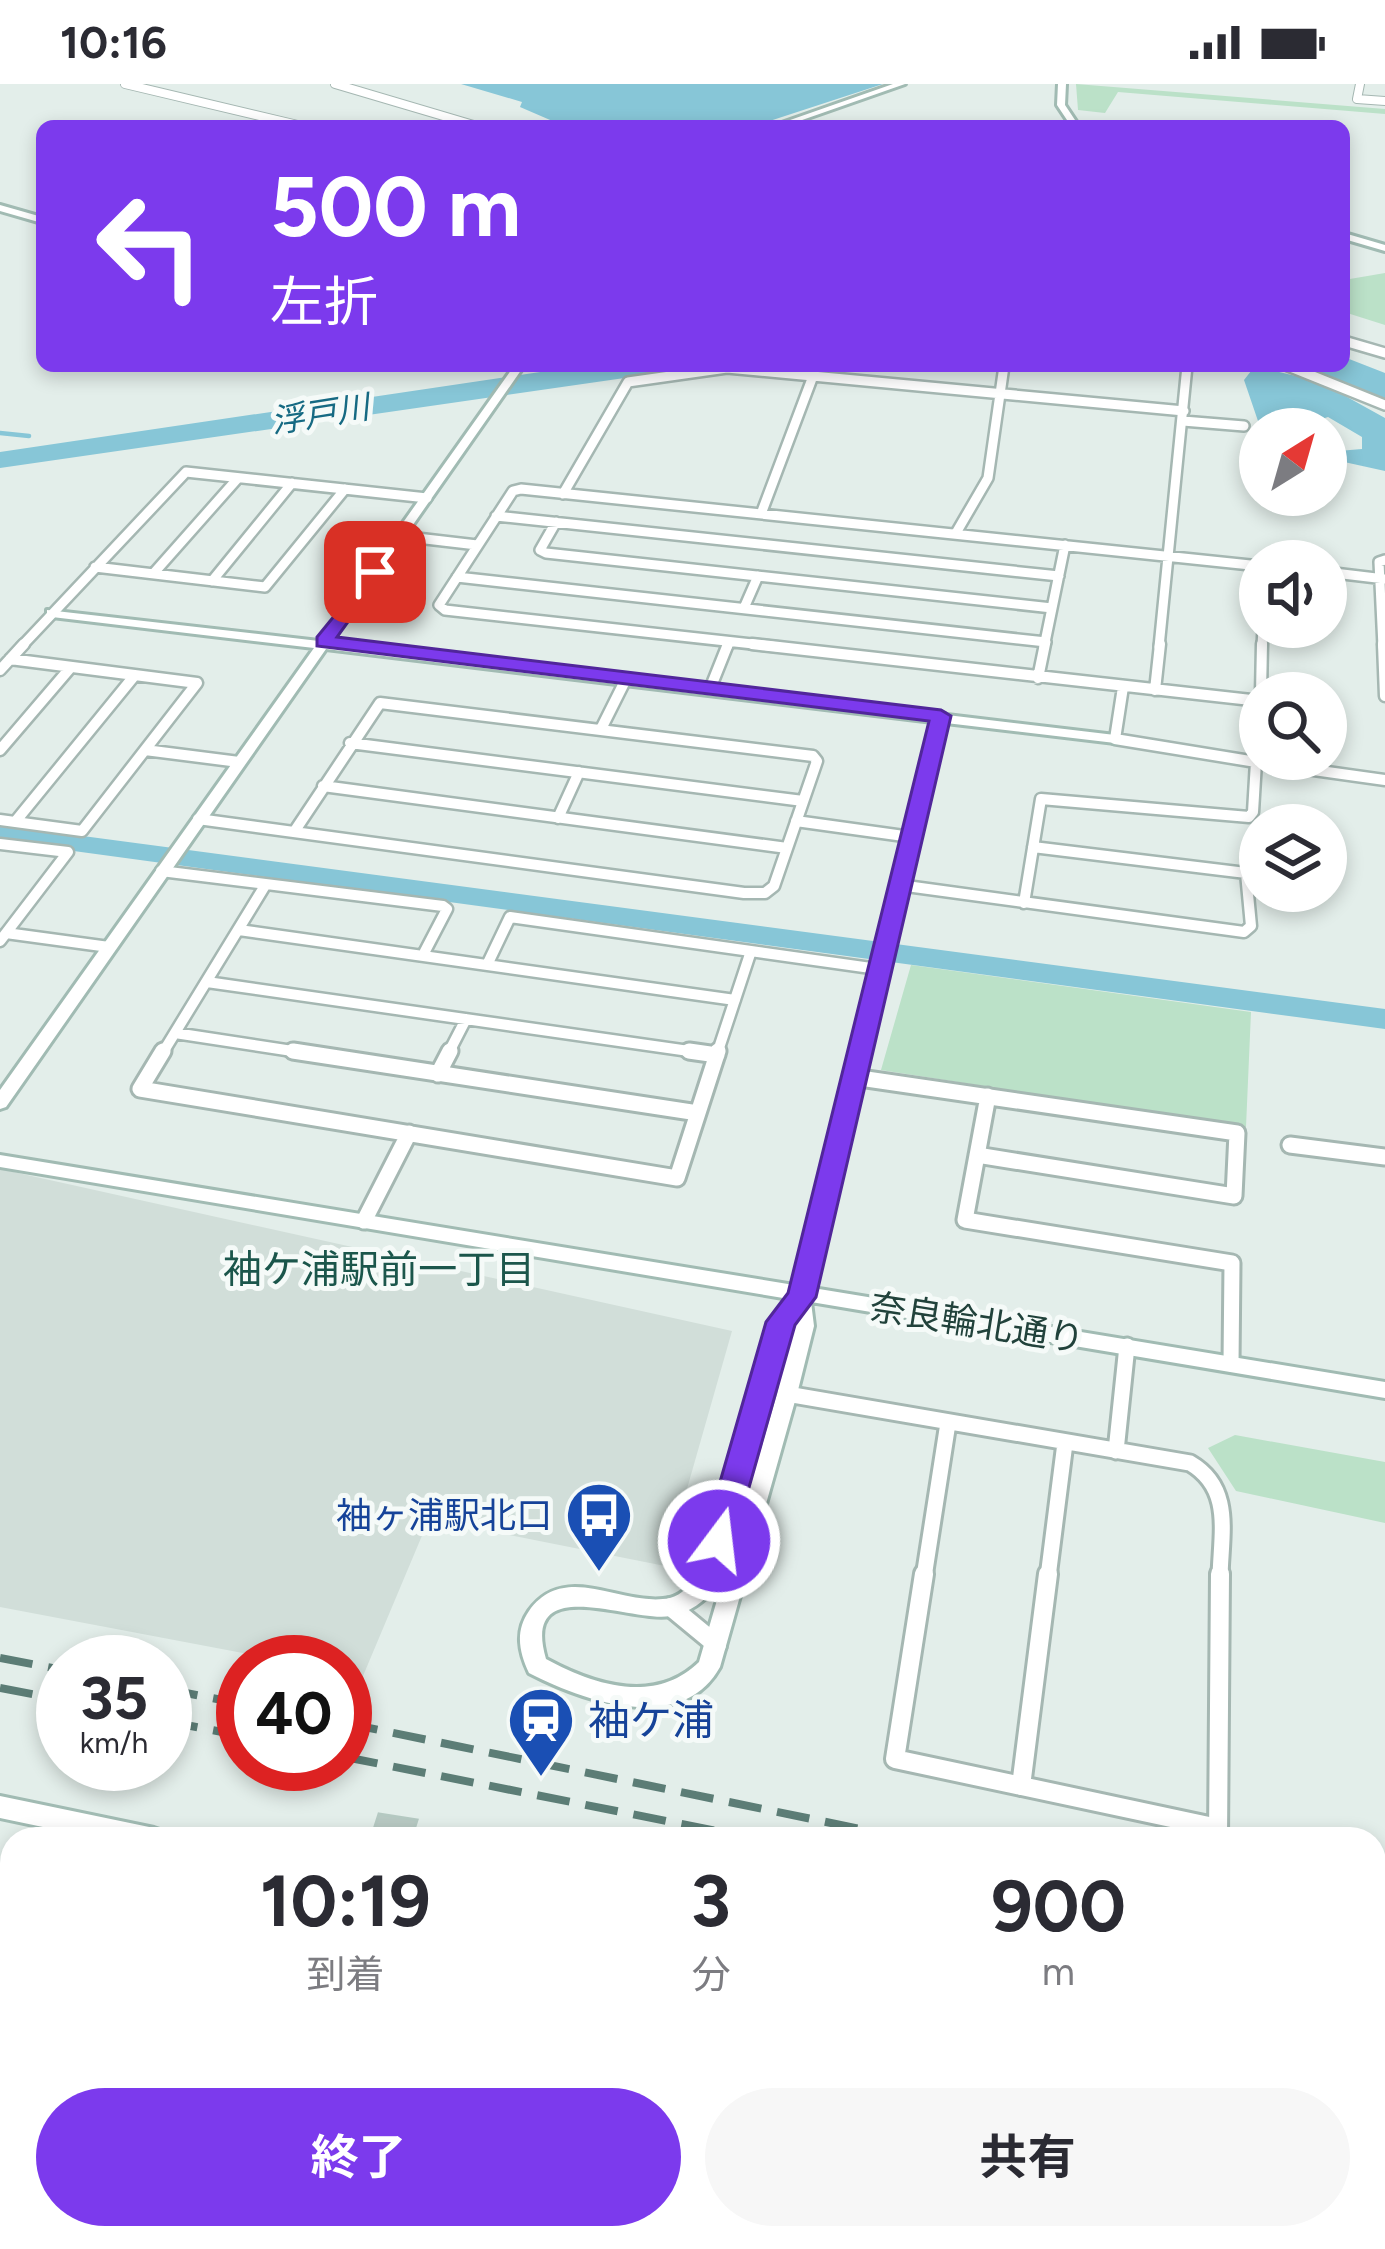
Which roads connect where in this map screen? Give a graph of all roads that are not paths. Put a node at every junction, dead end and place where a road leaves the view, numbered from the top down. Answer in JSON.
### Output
{"nodes":[{"id":1,"x":125,"y":84,"type":"edge"},
{"id":2,"x":335,"y":84,"type":"edge"},
{"id":3,"x":901,"y":84,"type":"edge"},
{"id":4,"x":918,"y":84,"type":"edge"},
{"id":5,"x":1062,"y":84,"type":"edge"},
{"id":6,"x":1360,"y":84,"type":"edge"},
{"id":7,"x":1385,"y":101,"type":"edge"},
{"id":8,"x":277,"y":120,"type":"edge"},
{"id":9,"x":457,"y":120,"type":"edge"},
{"id":10,"x":797,"y":120,"type":"edge"},
{"id":11,"x":797,"y":120,"type":"edge"},
{"id":12,"x":1071,"y":120,"type":"edge"},
{"id":13,"x":0,"y":208,"type":"edge"},
{"id":14,"x":36,"y":218,"type":"edge"},
{"id":15,"x":1350,"y":238,"type":"edge"},
{"id":16,"x":1385,"y":248,"type":"edge"},
{"id":17,"x":1350,"y":343,"type":"edge"},
{"id":18,"x":1385,"y":353,"type":"edge"},
{"id":19,"x":514,"y":372,"type":"edge"},
{"id":20,"x":699,"y":372,"type":"edge"},
{"id":21,"x":770,"y":372,"type":"edge"},
{"id":22,"x":1002,"y":372,"type":"edge"},
{"id":23,"x":1187,"y":372,"type":"edge"},
{"id":24,"x":1303,"y":372,"type":"edge"},
{"id":25,"x":813,"y":376,"type":"junction"},
{"id":26,"x":997,"y":392,"type":"junction"},
{"id":27,"x":1385,"y":405,"type":"edge"},
{"id":28,"x":1183,"y":416,"type":"junction"},
{"id":29,"x":1239,"y":425,"type":"edge"},
{"id":30,"x":238,"y":478,"type":"junction"},
{"id":31,"x":292,"y":483,"type":"junction"},
{"id":32,"x":345,"y":489,"type":"junction"},
{"id":33,"x":563,"y":494,"type":"junction"},
{"id":34,"x":427,"y":498,"type":"junction"},
{"id":35,"x":760,"y":514,"type":"junction"},
{"id":36,"x":496,"y":516,"type":"junction"},
{"id":37,"x":783,"y":516,"type":"junction"},
{"id":38,"x":556,"y":522,"type":"junction"},
{"id":39,"x":956,"y":533,"type":"junction"},
{"id":40,"x":400,"y":536,"type":"junction"},
{"id":41,"x":477,"y":545,"type":"junction"},
{"id":42,"x":770,"y":545,"type":"junction"},
{"id":43,"x":1065,"y":545,"type":"junction"},
{"id":44,"x":1169,"y":556,"type":"junction"},
{"id":45,"x":1385,"y":560,"type":"edge"},
{"id":46,"x":1239,"y":564,"type":"edge"},
{"id":47,"x":95,"y":567,"type":"junction"},
{"id":48,"x":153,"y":574,"type":"junction"},
{"id":49,"x":1347,"y":574,"type":"edge"},
{"id":50,"x":758,"y":576,"type":"junction"},
{"id":51,"x":1059,"y":576,"type":"junction"},
{"id":52,"x":457,"y":577,"type":"junction"},
{"id":53,"x":1383,"y":578,"type":"edge"},
{"id":54,"x":212,"y":581,"type":"junction"},
{"id":55,"x":744,"y":608,"type":"junction"},
{"id":56,"x":1052,"y":608,"type":"junction"},
{"id":57,"x":52,"y":613,"type":"junction"},
{"id":58,"x":324,"y":642,"type":"junction"},
{"id":59,"x":729,"y":642,"type":"junction"},
{"id":60,"x":1046,"y":642,"type":"junction"},
{"id":61,"x":10,"y":659,"type":"junction"},
{"id":62,"x":71,"y":667,"type":"junction"},
{"id":63,"x":0,"y":670,"type":"edge"},
{"id":64,"x":135,"y":675,"type":"junction"},
{"id":65,"x":1038,"y":678,"type":"junction"},
{"id":66,"x":626,"y":679,"type":"junction"},
{"id":67,"x":1123,"y":687,"type":"junction"},
{"id":68,"x":710,"y":689,"type":"junction"},
{"id":69,"x":1155,"y":689,"type":"junction"},
{"id":70,"x":1239,"y":695,"type":"edge"},
{"id":71,"x":1385,"y":696,"type":"edge"},
{"id":72,"x":941,"y":716,"type":"junction"},
{"id":73,"x":601,"y":730,"type":"junction"},
{"id":74,"x":1115,"y":739,"type":"junction"},
{"id":75,"x":350,"y":743,"type":"junction"},
{"id":76,"x":0,"y":750,"type":"edge"},
{"id":77,"x":145,"y":750,"type":"junction"},
{"id":78,"x":1239,"y":759,"type":"edge"},
{"id":79,"x":239,"y":762,"type":"junction"},
{"id":80,"x":579,"y":772,"type":"junction"},
{"id":81,"x":1347,"y":775,"type":"edge"},
{"id":82,"x":1254,"y":780,"type":"edge"},
{"id":83,"x":1385,"y":780,"type":"edge"},
{"id":84,"x":323,"y":786,"type":"junction"},
{"id":85,"x":803,"y":801,"type":"junction"},
{"id":86,"x":559,"y":818,"type":"junction"},
{"id":87,"x":198,"y":819,"type":"junction"},
{"id":88,"x":0,"y":820,"type":"edge"},
{"id":89,"x":796,"y":821,"type":"junction"},
{"id":90,"x":15,"y":822,"type":"junction"},
{"id":91,"x":294,"y":832,"type":"junction"},
{"id":92,"x":911,"y":837,"type":"junction"},
{"id":93,"x":0,"y":844,"type":"edge"},
{"id":94,"x":1034,"y":847,"type":"junction"},
{"id":95,"x":787,"y":848,"type":"junction"},
{"id":96,"x":164,"y":867,"type":"junction"},
{"id":97,"x":266,"y":884,"type":"junction"},
{"id":98,"x":899,"y":885,"type":"junction"},
{"id":99,"x":1024,"y":903,"type":"junction"},
{"id":100,"x":239,"y":930,"type":"junction"},
{"id":101,"x":3,"y":937,"type":"edge"},
{"id":102,"x":109,"y":947,"type":"junction"},
{"id":103,"x":751,"y":951,"type":"junction"},
{"id":104,"x":424,"y":955,"type":"junction"},
{"id":105,"x":488,"y":965,"type":"junction"},
{"id":106,"x":878,"y":969,"type":"junction"},
{"id":107,"x":207,"y":982,"type":"junction"},
{"id":108,"x":735,"y":1000,"type":"junction"},
{"id":109,"x":466,"y":1019,"type":"junction"},
{"id":110,"x":175,"y":1033,"type":"junction"},
{"id":111,"x":717,"y":1054,"type":"junction"},
{"id":112,"x":439,"y":1074,"type":"junction"},
{"id":113,"x":853,"y":1077,"type":"junction"},
{"id":114,"x":988,"y":1096,"type":"junction"},
{"id":115,"x":0,"y":1103,"type":"edge"},
{"id":116,"x":698,"y":1114,"type":"junction"},
{"id":117,"x":409,"y":1133,"type":"junction"},
{"id":118,"x":1290,"y":1145,"type":"dead end"},
{"id":119,"x":977,"y":1155,"type":"junction"},
{"id":120,"x":1385,"y":1157,"type":"edge"},
{"id":121,"x":0,"y":1162,"type":"edge"},
{"id":122,"x":364,"y":1221,"type":"junction"},
{"id":123,"x":801,"y":1297,"type":"junction"},
{"id":124,"x":1127,"y":1346,"type":"junction"},
{"id":125,"x":1232,"y":1364,"type":"junction"},
{"id":126,"x":1385,"y":1390,"type":"edge"},
{"id":127,"x":787,"y":1394,"type":"junction"},
{"id":128,"x":948,"y":1423,"type":"junction"},
{"id":129,"x":1065,"y":1443,"type":"junction"},
{"id":130,"x":1115,"y":1451,"type":"junction"},
{"id":131,"x":670,"y":1607,"type":"junction"},
{"id":132,"x":717,"y":1645,"type":"junction"},
{"id":133,"x":1021,"y":1786,"type":"junction"},
{"id":134,"x":0,"y":1808,"type":"edge"},
{"id":135,"x":78,"y":1827,"type":"edge"},
{"id":136,"x":1193,"y":1827,"type":"edge"},
{"id":137,"x":1218,"y":1827,"type":"edge"}],
"edges":[{"from":1,"to":8,"type":"street"},
{"from":2,"to":9,"type":"street"},
{"from":3,"to":10,"type":"street"},
{"from":4,"to":11,"type":"street"},
{"from":5,"to":12,"type":"street"},
{"from":6,"to":7,"type":"street"},
{"from":13,"to":14,"type":"street"},
{"from":15,"to":16,"type":"street"},
{"from":17,"to":18,"type":"street"},
{"from":19,"to":34,"type":"street"},
{"from":20,"to":33,"type":"street"},
{"from":21,"to":25,"type":"street"},
{"from":22,"to":26,"type":"street"},
{"from":23,"to":28,"type":"street"},
{"from":24,"to":27,"type":"street"},
{"from":25,"to":26,"type":"street"},
{"from":25,"to":35,"type":"street"},
{"from":26,"to":28,"type":"street"},
{"from":26,"to":39,"type":"street"},
{"from":28,"to":29,"type":"street"},
{"from":28,"to":44,"type":"street"},
{"from":30,"to":31,"type":"street"},
{"from":30,"to":47,"type":"street"},
{"from":30,"to":48,"type":"street"},
{"from":31,"to":32,"type":"street"},
{"from":31,"to":54,"type":"street"},
{"from":32,"to":34,"type":"street"},
{"from":32,"to":54,"type":"street"},
{"from":33,"to":35,"type":"street"},
{"from":33,"to":36,"type":"street"},
{"from":34,"to":40,"type":"street"},
{"from":35,"to":37,"type":"street"},
{"from":36,"to":38,"type":"street"},
{"from":36,"to":41,"type":"street"},
{"from":37,"to":39,"type":"street"},
{"from":37,"to":42,"type":"street"},
{"from":38,"to":42,"type":"street"},
{"from":38,"to":50,"type":"street"},
{"from":39,"to":43,"type":"street"},
{"from":40,"to":41,"type":"street"},
{"from":40,"to":58,"type":"street"},
{"from":41,"to":52,"type":"street"},
{"from":42,"to":51,"type":"street"},
{"from":43,"to":44,"type":"street"},
{"from":43,"to":51,"type":"street"},
{"from":44,"to":46,"type":"street"},
{"from":44,"to":69,"type":"street"},
{"from":45,"to":53,"type":"street"},
{"from":47,"to":48,"type":"street"},
{"from":47,"to":57,"type":"street"},
{"from":48,"to":54,"type":"street"},
{"from":49,"to":53,"type":"street"},
{"from":50,"to":55,"type":"street"},
{"from":50,"to":56,"type":"street"},
{"from":51,"to":56,"type":"street"},
{"from":52,"to":55,"type":"street"},
{"from":52,"to":59,"type":"street"},
{"from":53,"to":71,"type":"street"},
{"from":55,"to":60,"type":"street"},
{"from":56,"to":60,"type":"street"},
{"from":57,"to":58,"type":"street"},
{"from":57,"to":61,"type":"street"},
{"from":58,"to":66,"type":"street"},
{"from":58,"to":79,"type":"street"},
{"from":59,"to":65,"type":"street"},
{"from":59,"to":68,"type":"street"},
{"from":60,"to":65,"type":"street"},
{"from":61,"to":62,"type":"street"},
{"from":61,"to":63,"type":"street"},
{"from":62,"to":64,"type":"street"},
{"from":62,"to":76,"type":"street"},
{"from":64,"to":77,"type":"street"},
{"from":64,"to":90,"type":"street"},
{"from":65,"to":67,"type":"street"},
{"from":66,"to":68,"type":"street"},
{"from":66,"to":73,"type":"street"},
{"from":67,"to":69,"type":"street"},
{"from":67,"to":74,"type":"street"},
{"from":68,"to":72,"type":"street"},
{"from":69,"to":70,"type":"street"},
{"from":72,"to":74,"type":"street"},
{"from":72,"to":92,"type":"street"},
{"from":73,"to":75,"type":"street"},
{"from":73,"to":85,"type":"street"},
{"from":74,"to":78,"type":"street"},
{"from":75,"to":80,"type":"street"},
{"from":75,"to":84,"type":"street"},
{"from":77,"to":79,"type":"street"},
{"from":77,"to":90,"type":"street"},
{"from":79,"to":87,"type":"street"},
{"from":80,"to":85,"type":"street"},
{"from":80,"to":86,"type":"street"},
{"from":81,"to":83,"type":"street"},
{"from":82,"to":94,"type":"street"},
{"from":84,"to":86,"type":"street"},
{"from":84,"to":91,"type":"street"},
{"from":85,"to":89,"type":"street"},
{"from":86,"to":95,"type":"street"},
{"from":87,"to":91,"type":"street"},
{"from":87,"to":96,"type":"street"},
{"from":88,"to":90,"type":"street"},
{"from":89,"to":92,"type":"street"},
{"from":89,"to":95,"type":"street"},
{"from":91,"to":95,"type":"street"},
{"from":92,"to":98,"type":"street"},
{"from":93,"to":101,"type":"street"},
{"from":94,"to":99,"type":"street"},
{"from":94,"to":99,"type":"street"},
{"from":96,"to":97,"type":"street"},
{"from":96,"to":102,"type":"street"},
{"from":97,"to":100,"type":"street"},
{"from":97,"to":104,"type":"street"},
{"from":98,"to":99,"type":"street"},
{"from":98,"to":106,"type":"street"},
{"from":100,"to":104,"type":"street"},
{"from":100,"to":107,"type":"street"},
{"from":101,"to":102,"type":"street"},
{"from":102,"to":115,"type":"street"},
{"from":103,"to":105,"type":"street"},
{"from":103,"to":106,"type":"street"},
{"from":103,"to":108,"type":"street"},
{"from":104,"to":105,"type":"street"},
{"from":105,"to":108,"type":"street"},
{"from":106,"to":113,"type":"street"},
{"from":107,"to":109,"type":"street"},
{"from":107,"to":110,"type":"street"},
{"from":108,"to":111,"type":"street"},
{"from":109,"to":111,"type":"street"},
{"from":109,"to":112,"type":"street"},
{"from":110,"to":112,"type":"street"},
{"from":110,"to":117,"type":"street"},
{"from":111,"to":116,"type":"street"},
{"from":112,"to":116,"type":"street"},
{"from":113,"to":114,"type":"street"},
{"from":113,"to":123,"type":"street"},
{"from":114,"to":119,"type":"street"},
{"from":114,"to":119,"type":"street"},
{"from":116,"to":117,"type":"street"},
{"from":117,"to":122,"type":"street"},
{"from":118,"to":120,"type":"street"},
{"from":119,"to":125,"type":"street"},
{"from":121,"to":122,"type":"street","name":"奈良輪北通り"},
{"from":122,"to":123,"type":"street","name":"奈良輪北通り"},
{"from":123,"to":124,"type":"street","name":"奈良輪北通り"},
{"from":123,"to":127,"type":"street"},
{"from":123,"to":131,"type":"street"},
{"from":124,"to":125,"type":"street","name":"奈良輪北通り"},
{"from":124,"to":130,"type":"street"},
{"from":125,"to":126,"type":"street","name":"奈良輪北通り"},
{"from":127,"to":128,"type":"street"},
{"from":127,"to":132,"type":"street"},
{"from":128,"to":129,"type":"street"},
{"from":128,"to":133,"type":"street"},
{"from":129,"to":130,"type":"street"},
{"from":129,"to":133,"type":"street"},
{"from":130,"to":137,"type":"street"},
{"from":131,"to":132,"type":"street"},
{"from":131,"to":132,"type":"street"},
{"from":133,"to":136,"type":"street"},
{"from":134,"to":135,"type":"street"}]}
